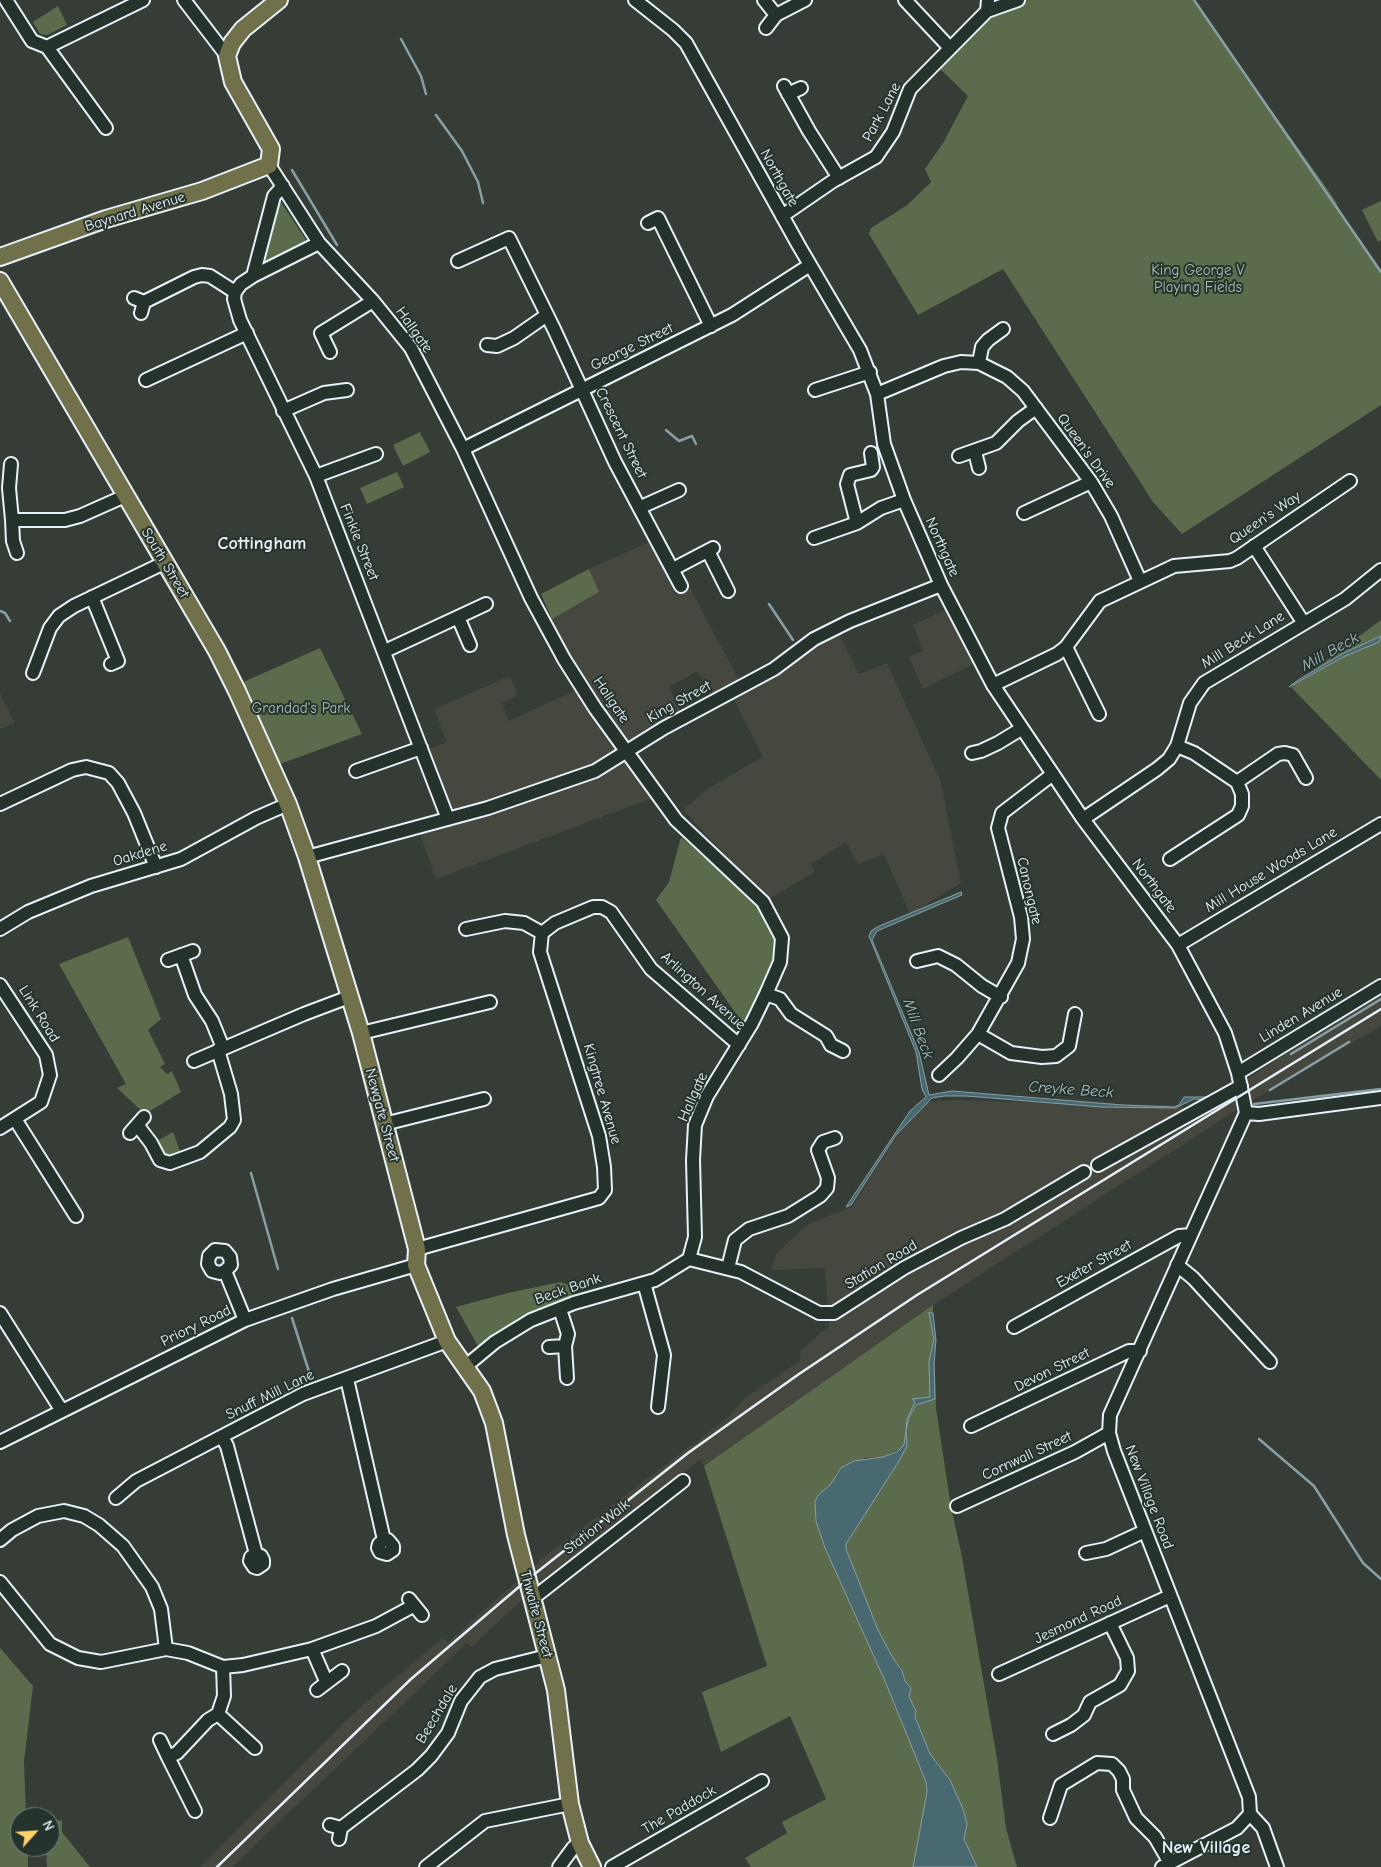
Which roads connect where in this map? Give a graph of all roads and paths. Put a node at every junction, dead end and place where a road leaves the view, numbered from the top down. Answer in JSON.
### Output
{"nodes":[{"id":1,"x":6,"y":0,"type":"edge"},
{"id":2,"x":143,"y":0,"type":"edge"},
{"id":3,"x":184,"y":0,"type":"edge"},
{"id":4,"x":279,"y":0,"type":"edge"},
{"id":5,"x":635,"y":0,"type":"edge"},
{"id":6,"x":764,"y":0,"type":"edge"},
{"id":7,"x":805,"y":0,"type":"edge"},
{"id":8,"x":905,"y":0,"type":"edge"},
{"id":9,"x":1018,"y":0,"type":"edge"},
{"id":10,"x":987,"y":5,"type":"edge"},
{"id":11,"x":776,"y":15,"type":"junction"},
{"id":12,"x":766,"y":28,"type":"dead end"},
{"id":13,"x":47,"y":47,"type":"junction"},
{"id":14,"x":948,"y":47,"type":"junction"},
{"id":15,"x":227,"y":56,"type":"junction"},
{"id":16,"x":801,"y":88,"type":"dead end"},
{"id":17,"x":106,"y":128,"type":"dead end"},
{"id":18,"x":268,"y":165,"type":"junction"},
{"id":19,"x":839,"y":178,"type":"junction"},
{"id":20,"x":283,"y":186,"type":"junction"},
{"id":21,"x":782,"y":216,"type":"junction"},
{"id":22,"x":648,"y":222,"type":"dead end"},
{"id":23,"x":319,"y":243,"type":"junction"},
{"id":24,"x":0,"y":258,"type":"edge"},
{"id":25,"x":458,"y":262,"type":"dead end"},
{"id":26,"x":810,"y":265,"type":"junction"},
{"id":27,"x":253,"y":276,"type":"junction"},
{"id":28,"x":0,"y":281,"type":"edge"},
{"id":29,"x":238,"y":288,"type":"junction"},
{"id":30,"x":373,"y":301,"type":"junction"},
{"id":31,"x":140,"y":305,"type":"dead end"},
{"id":32,"x":547,"y":315,"type":"junction"},
{"id":33,"x":712,"y":326,"type":"junction"},
{"id":34,"x":1004,"y":328,"type":"dead end"},
{"id":35,"x":247,"y":333,"type":"junction"},
{"id":36,"x":487,"y":345,"type":"dead end"},
{"id":37,"x":330,"y":352,"type":"dead end"},
{"id":38,"x":979,"y":363,"type":"junction"},
{"id":39,"x":870,"y":372,"type":"junction"},
{"id":40,"x":146,"y":380,"type":"dead end"},
{"id":41,"x":348,"y":390,"type":"dead end"},
{"id":42,"x":582,"y":390,"type":"junction"},
{"id":43,"x":815,"y":390,"type":"dead end"},
{"id":44,"x":877,"y":394,"type":"junction"},
{"id":45,"x":1036,"y":408,"type":"junction"},
{"id":46,"x":283,"y":411,"type":"junction"},
{"id":47,"x":463,"y":449,"type":"junction"},
{"id":48,"x":975,"y":452,"type":"junction"},
{"id":49,"x":871,"y":453,"type":"dead end"},
{"id":50,"x":376,"y":454,"type":"dead end"},
{"id":51,"x":959,"y":456,"type":"dead end"},
{"id":52,"x":979,"y":468,"type":"dead end"},
{"id":53,"x":13,"y":469,"type":"dead end"},
{"id":54,"x":316,"y":476,"type":"junction"},
{"id":55,"x":1351,"y":481,"type":"dead end"},
{"id":56,"x":1091,"y":482,"type":"junction"},
{"id":57,"x":679,"y":490,"type":"dead end"},
{"id":58,"x":125,"y":496,"type":"junction"},
{"id":59,"x":904,"y":500,"type":"junction"},
{"id":60,"x":641,"y":508,"type":"junction"},
{"id":61,"x":1023,"y":513,"type":"dead end"},
{"id":62,"x":12,"y":520,"type":"junction"},
{"id":63,"x":857,"y":523,"type":"junction"},
{"id":64,"x":814,"y":538,"type":"dead end"},
{"id":65,"x":11,"y":546,"type":"dead end"},
{"id":66,"x":1254,"y":546,"type":"junction"},
{"id":67,"x":166,"y":562,"type":"junction"},
{"id":68,"x":673,"y":569,"type":"junction"},
{"id":69,"x":1381,"y":570,"type":"edge"},
{"id":70,"x":1140,"y":581,"type":"junction"},
{"id":71,"x":941,"y":585,"type":"junction"},
{"id":72,"x":681,"y":586,"type":"dead end"},
{"id":73,"x":728,"y":591,"type":"dead end"},
{"id":74,"x":92,"y":597,"type":"junction"},
{"id":75,"x":486,"y":604,"type":"dead end"},
{"id":76,"x":458,"y":617,"type":"junction"},
{"id":77,"x":1303,"y":622,"type":"junction"},
{"id":78,"x":470,"y":645,"type":"dead end"},
{"id":79,"x":1066,"y":647,"type":"junction"},
{"id":80,"x":385,"y":651,"type":"junction"},
{"id":81,"x":111,"y":664,"type":"dead end"},
{"id":82,"x":38,"y":667,"type":"dead end"},
{"id":83,"x":993,"y":686,"type":"junction"},
{"id":84,"x":1099,"y":714,"type":"dead end"},
{"id":85,"x":1021,"y":729,"type":"junction"},
{"id":86,"x":1177,"y":746,"type":"junction"},
{"id":87,"x":421,"y":748,"type":"junction"},
{"id":88,"x":626,"y":751,"type":"junction"},
{"id":89,"x":971,"y":752,"type":"dead end"},
{"id":90,"x":356,"y":771,"type":"dead end"},
{"id":91,"x":1306,"y":771,"type":"dead end"},
{"id":92,"x":1053,"y":774,"type":"junction"},
{"id":93,"x":1237,"y":782,"type":"junction"},
{"id":94,"x":0,"y":804,"type":"edge"},
{"id":95,"x":288,"y":804,"type":"junction"},
{"id":96,"x":448,"y":818,"type":"junction"},
{"id":97,"x":1083,"y":818,"type":"junction"},
{"id":98,"x":1381,"y":824,"type":"edge"},
{"id":99,"x":307,"y":857,"type":"junction"},
{"id":100,"x":1176,"y":858,"type":"dead end"},
{"id":101,"x":156,"y":867,"type":"junction"},
{"id":102,"x":471,"y":925,"type":"dead end"},
{"id":103,"x":0,"y":929,"type":"edge"},
{"id":104,"x":542,"y":933,"type":"junction"},
{"id":105,"x":1178,"y":945,"type":"junction"},
{"id":106,"x":916,"y":959,"type":"dead end"},
{"id":107,"x":168,"y":960,"type":"dead end"},
{"id":108,"x":0,"y":985,"type":"edge"},
{"id":109,"x":1381,"y":986,"type":"edge"},
{"id":110,"x":766,"y":994,"type":"junction"},
{"id":111,"x":349,"y":997,"type":"junction"},
{"id":112,"x":1001,"y":997,"type":"junction"},
{"id":113,"x":490,"y":1002,"type":"dead end"},
{"id":114,"x":1076,"y":1014,"type":"dead end"},
{"id":115,"x":361,"y":1033,"type":"junction"},
{"id":116,"x":978,"y":1034,"type":"junction"},
{"id":117,"x":739,"y":1044,"type":"junction"},
{"id":118,"x":220,"y":1049,"type":"junction"},
{"id":119,"x":834,"y":1050,"type":"dead end"},
{"id":120,"x":194,"y":1061,"type":"dead end"},
{"id":121,"x":1238,"y":1072,"type":"junction"},
{"id":122,"x":938,"y":1075,"type":"dead end"},
{"id":123,"x":1241,"y":1086,"type":"junction"},
{"id":124,"x":1381,"y":1098,"type":"edge"},
{"id":125,"x":484,"y":1099,"type":"dead end"},
{"id":126,"x":1246,"y":1113,"type":"junction"},
{"id":127,"x":15,"y":1119,"type":"junction"},
{"id":128,"x":384,"y":1124,"type":"junction"},
{"id":129,"x":137,"y":1125,"type":"dead end"},
{"id":130,"x":0,"y":1128,"type":"edge"},
{"id":131,"x":835,"y":1138,"type":"dead end"},
{"id":132,"x":1098,"y":1165,"type":"dead end"},
{"id":133,"x":1084,"y":1172,"type":"dead end"},
{"id":134,"x":76,"y":1216,"type":"dead end"},
{"id":135,"x":1191,"y":1235,"type":"junction"},
{"id":136,"x":417,"y":1249,"type":"junction"},
{"id":137,"x":689,"y":1259,"type":"junction"},
{"id":138,"x":416,"y":1265,"type":"junction"},
{"id":139,"x":1177,"y":1265,"type":"junction"},
{"id":140,"x":728,"y":1268,"type":"junction"},
{"id":141,"x":225,"y":1271,"type":"dead end"},
{"id":142,"x":644,"y":1283,"type":"junction"},
{"id":143,"x":560,"y":1309,"type":"junction"},
{"id":144,"x":0,"y":1313,"type":"edge"},
{"id":145,"x":245,"y":1320,"type":"junction"},
{"id":146,"x":1014,"y":1327,"type":"dead end"},
{"id":147,"x":447,"y":1341,"type":"junction"},
{"id":148,"x":565,"y":1346,"type":"junction"},
{"id":149,"x":549,"y":1347,"type":"dead end"},
{"id":150,"x":1140,"y":1351,"type":"junction"},
{"id":151,"x":1270,"y":1362,"type":"dead end"},
{"id":152,"x":466,"y":1366,"type":"junction"},
{"id":153,"x":567,"y":1378,"type":"dead end"},
{"id":154,"x":347,"y":1379,"type":"junction"},
{"id":155,"x":658,"y":1407,"type":"dead end"},
{"id":156,"x":62,"y":1411,"type":"junction"},
{"id":157,"x":978,"y":1426,"type":"dead end"},
{"id":158,"x":1109,"y":1434,"type":"junction"},
{"id":159,"x":222,"y":1437,"type":"junction"},
{"id":160,"x":0,"y":1442,"type":"edge"},
{"id":161,"x":683,"y":1481,"type":"dead end"},
{"id":162,"x":116,"y":1498,"type":"dead end"},
{"id":163,"x":957,"y":1506,"type":"dead end"},
{"id":164,"x":1145,"y":1531,"type":"junction"},
{"id":165,"x":0,"y":1540,"type":"edge"},
{"id":166,"x":384,"y":1540,"type":"dead end"},
{"id":167,"x":1086,"y":1553,"type":"dead end"},
{"id":168,"x":256,"y":1554,"type":"dead end"},
{"id":169,"x":0,"y":1582,"type":"edge"},
{"id":170,"x":1170,"y":1596,"type":"junction"},
{"id":171,"x":532,"y":1599,"type":"junction"},
{"id":172,"x":415,"y":1606,"type":"dead end"},
{"id":173,"x":1110,"y":1624,"type":"junction"},
{"id":174,"x":166,"y":1648,"type":"junction"},
{"id":175,"x":312,"y":1649,"type":"junction"},
{"id":176,"x":547,"y":1656,"type":"junction"},
{"id":177,"x":223,"y":1667,"type":"junction"},
{"id":178,"x":342,"y":1672,"type":"dead end"},
{"id":179,"x":999,"y":1673,"type":"dead end"},
{"id":180,"x":218,"y":1714,"type":"junction"},
{"id":181,"x":1053,"y":1733,"type":"dead end"},
{"id":182,"x":160,"y":1740,"type":"dead end"},
{"id":183,"x":255,"y":1748,"type":"dead end"},
{"id":184,"x":168,"y":1757,"type":"junction"},
{"id":185,"x":762,"y":1781,"type":"dead end"},
{"id":186,"x":570,"y":1804,"type":"junction"},
{"id":187,"x":196,"y":1812,"type":"dead end"},
{"id":188,"x":1250,"y":1814,"type":"junction"},
{"id":189,"x":1050,"y":1818,"type":"dead end"},
{"id":190,"x":337,"y":1831,"type":"dead end"},
{"id":191,"x":580,"y":1843,"type":"junction"},
{"id":192,"x":1166,"y":1865,"type":"edge"},
{"id":193,"x":426,"y":1867,"type":"edge"},
{"id":194,"x":559,"y":1867,"type":"edge"},
{"id":195,"x":592,"y":1867,"type":"edge"},
{"id":196,"x":612,"y":1867,"type":"edge"},
{"id":197,"x":1277,"y":1867,"type":"edge"}],
"edges":[{"from":1,"to":13,"type":"street"},
{"from":2,"to":13,"type":"street"},
{"from":3,"to":15,"type":"street"},
{"from":4,"to":15,"type":"main road"},
{"from":5,"to":21,"type":"street","name":"Northgate"},
{"from":6,"to":11,"type":"street"},
{"from":7,"to":11,"type":"street"},
{"from":8,"to":14,"type":"street"},
{"from":9,"to":10,"type":"street"},
{"from":10,"to":14,"type":"street","name":"Park Lane"},
{"from":11,"to":12,"type":"street"},
{"from":13,"to":17,"type":"street"},
{"from":14,"to":19,"type":"street","name":"Park Lane"},
{"from":15,"to":18,"type":"main road"},
{"from":16,"to":19,"type":"street"},
{"from":18,"to":20,"type":"street","name":"Hallgate"},
{"from":18,"to":24,"type":"main road","name":"Baynard Avenue"},
{"from":19,"to":21,"type":"street","name":"Park Lane"},
{"from":20,"to":23,"type":"street","name":"Hallgate"},
{"from":20,"to":27,"type":"street"},
{"from":21,"to":26,"type":"street","name":"Northgate"},
{"from":22,"to":33,"type":"street"},
{"from":23,"to":27,"type":"street"},
{"from":23,"to":30,"type":"street","name":"Hallgate"},
{"from":25,"to":32,"type":"street","name":"Crescent Street"},
{"from":26,"to":33,"type":"street","name":"George Street"},
{"from":26,"to":39,"type":"street","name":"Northgate"},
{"from":27,"to":29,"type":"street"},
{"from":28,"to":58,"type":"main road","name":"South Street"},
{"from":29,"to":31,"type":"street"},
{"from":29,"to":35,"type":"street","name":"Finkle Street"},
{"from":30,"to":37,"type":"street"},
{"from":30,"to":47,"type":"street","name":"Hallgate"},
{"from":32,"to":36,"type":"street"},
{"from":32,"to":42,"type":"street","name":"Crescent Street"},
{"from":33,"to":42,"type":"street","name":"George Street"},
{"from":34,"to":38,"type":"street"},
{"from":35,"to":40,"type":"street"},
{"from":35,"to":46,"type":"street","name":"Finkle Street"},
{"from":38,"to":44,"type":"street","name":"Queen's Drive"},
{"from":38,"to":45,"type":"street","name":"Queen's Drive"},
{"from":39,"to":43,"type":"street"},
{"from":39,"to":44,"type":"street","name":"Northgate"},
{"from":41,"to":46,"type":"street"},
{"from":42,"to":47,"type":"street","name":"George Street"},
{"from":42,"to":60,"type":"street","name":"Crescent Street"},
{"from":44,"to":59,"type":"street","name":"Northgate"},
{"from":45,"to":48,"type":"street"},
{"from":45,"to":56,"type":"street","name":"Queen's Drive"},
{"from":46,"to":54,"type":"street","name":"Finkle Street"},
{"from":47,"to":88,"type":"street","name":"Hallgate"},
{"from":48,"to":51,"type":"street"},
{"from":48,"to":52,"type":"street"},
{"from":49,"to":63,"type":"street"},
{"from":50,"to":54,"type":"street"},
{"from":53,"to":62,"type":"street"},
{"from":54,"to":80,"type":"street","name":"Finkle Street"},
{"from":55,"to":66,"type":"street","name":"Queen's Way"},
{"from":56,"to":61,"type":"street"},
{"from":56,"to":70,"type":"street","name":"Queen's Drive"},
{"from":57,"to":60,"type":"street"},
{"from":58,"to":62,"type":"street"},
{"from":58,"to":67,"type":"main road","name":"South Street"},
{"from":59,"to":63,"type":"street"},
{"from":59,"to":71,"type":"street","name":"Northgate"},
{"from":60,"to":68,"type":"street","name":"Crescent Street"},
{"from":62,"to":65,"type":"street"},
{"from":63,"to":64,"type":"street"},
{"from":66,"to":70,"type":"street","name":"Queen's Way"},
{"from":66,"to":77,"type":"street"},
{"from":67,"to":74,"type":"street"},
{"from":67,"to":95,"type":"main road","name":"South Street"},
{"from":68,"to":72,"type":"street","name":"Crescent Street"},
{"from":68,"to":73,"type":"street"},
{"from":69,"to":77,"type":"street","name":"Mill Beck Lane"},
{"from":70,"to":79,"type":"street","name":"Queen's Way"},
{"from":71,"to":83,"type":"street","name":"Northgate"},
{"from":71,"to":88,"type":"street","name":"King Street"},
{"from":74,"to":81,"type":"street"},
{"from":74,"to":82,"type":"street"},
{"from":75,"to":76,"type":"street"},
{"from":76,"to":78,"type":"street"},
{"from":76,"to":80,"type":"street"},
{"from":77,"to":86,"type":"street","name":"Mill Beck Lane"},
{"from":79,"to":83,"type":"street","name":"Queen's Way"},
{"from":79,"to":84,"type":"street"},
{"from":80,"to":87,"type":"street","name":"Finkle Street"},
{"from":83,"to":85,"type":"street","name":"Northgate"},
{"from":85,"to":89,"type":"street"},
{"from":85,"to":92,"type":"street","name":"Northgate"},
{"from":86,"to":93,"type":"street"},
{"from":86,"to":97,"type":"street","name":"Mill Beck Lane"},
{"from":87,"to":90,"type":"street"},
{"from":87,"to":96,"type":"street","name":"Finkle Street"},
{"from":88,"to":96,"type":"street","name":"King Street"},
{"from":88,"to":110,"type":"street","name":"Hallgate"},
{"from":91,"to":93,"type":"street"},
{"from":92,"to":97,"type":"street","name":"Northgate"},
{"from":92,"to":112,"type":"street","name":"Canongate"},
{"from":93,"to":100,"type":"street"},
{"from":94,"to":101,"type":"street"},
{"from":95,"to":99,"type":"main road","name":"South Street"},
{"from":95,"to":101,"type":"street","name":"Oakdene"},
{"from":96,"to":99,"type":"street","name":"King Street"},
{"from":97,"to":105,"type":"street","name":"Northgate"},
{"from":98,"to":105,"type":"street","name":"Mill House Woods Lane"},
{"from":99,"to":111,"type":"main road","name":"Newgate Street"},
{"from":101,"to":103,"type":"street","name":"Oakdene"},
{"from":102,"to":104,"type":"street"},
{"from":104,"to":117,"type":"street","name":"Arlington Avenue"},
{"from":104,"to":136,"type":"street","name":"Kingtree Avenue"},
{"from":105,"to":121,"type":"street","name":"Northgate"},
{"from":106,"to":112,"type":"street"},
{"from":107,"to":118,"type":"street"},
{"from":108,"to":127,"type":"street","name":"Link Road"},
{"from":109,"to":121,"type":"street","name":"Linden Avenue"},
{"from":110,"to":117,"type":"street","name":"Hallgate"},
{"from":110,"to":119,"type":"street"},
{"from":111,"to":115,"type":"main road","name":"Newgate Street"},
{"from":111,"to":118,"type":"street"},
{"from":112,"to":116,"type":"street","name":"Canongate"},
{"from":113,"to":115,"type":"street"},
{"from":114,"to":116,"type":"street"},
{"from":115,"to":128,"type":"main road","name":"Newgate Street"},
{"from":116,"to":122,"type":"street","name":"Canongate"},
{"from":117,"to":137,"type":"street","name":"Hallgate"},
{"from":118,"to":120,"type":"street"},
{"from":118,"to":129,"type":"street"},
{"from":121,"to":123,"type":"street","name":"Northgate"},
{"from":123,"to":126,"type":"street","name":"Northgate"},
{"from":123,"to":132,"type":"street"},
{"from":124,"to":126,"type":"street"},
{"from":125,"to":128,"type":"street"},
{"from":126,"to":135,"type":"street","name":"New Village Road"},
{"from":127,"to":130,"type":"street","name":"Link Road"},
{"from":127,"to":134,"type":"street"},
{"from":128,"to":136,"type":"main road","name":"Newgate Street"},
{"from":131,"to":140,"type":"street"},
{"from":133,"to":140,"type":"street","name":"Station Road"},
{"from":135,"to":139,"type":"street","name":"New Village Road"},
{"from":135,"to":146,"type":"street","name":"Exeter Street"},
{"from":136,"to":138,"type":"main road","name":"Newgate Street"},
{"from":137,"to":140,"type":"street","name":"Station Road"},
{"from":137,"to":142,"type":"street","name":"Beck Bank"},
{"from":138,"to":145,"type":"street","name":"Priory Road"},
{"from":138,"to":147,"type":"main road","name":"Newgate Street"},
{"from":139,"to":150,"type":"street","name":"New Village Road"},
{"from":139,"to":151,"type":"street"},
{"from":141,"to":145,"type":"street"},
{"from":142,"to":143,"type":"street","name":"Beck Bank"},
{"from":142,"to":155,"type":"street"},
{"from":143,"to":148,"type":"street"},
{"from":143,"to":152,"type":"street","name":"Beck Bank"},
{"from":144,"to":156,"type":"street"},
{"from":145,"to":156,"type":"street","name":"Priory Road"},
{"from":147,"to":152,"type":"main road","name":"Newgate Street"},
{"from":147,"to":154,"type":"street","name":"Snuff Mill Lane"},
{"from":148,"to":149,"type":"street"},
{"from":148,"to":153,"type":"street"},
{"from":150,"to":157,"type":"street","name":"Devon Street"},
{"from":150,"to":158,"type":"street","name":"New Village Road"},
{"from":152,"to":171,"type":"main road","name":"Thwaite Street"},
{"from":154,"to":159,"type":"street","name":"Snuff Mill Lane"},
{"from":154,"to":166,"type":"street"},
{"from":156,"to":160,"type":"street","name":"Priory Road"},
{"from":158,"to":163,"type":"street","name":"Cornwall Street"},
{"from":158,"to":164,"type":"street","name":"New Village Road"},
{"from":159,"to":162,"type":"street","name":"Snuff Mill Lane"},
{"from":159,"to":168,"type":"street"},
{"from":161,"to":171,"type":"street","name":"Station Walk"},
{"from":164,"to":167,"type":"street"},
{"from":164,"to":170,"type":"street","name":"New Village Road"},
{"from":165,"to":174,"type":"street"},
{"from":169,"to":174,"type":"street"},
{"from":170,"to":173,"type":"street","name":"Jesmond Road"},
{"from":170,"to":188,"type":"street","name":"New Village Road"},
{"from":171,"to":176,"type":"main road","name":"Thwaite Street"},
{"from":172,"to":175,"type":"street"},
{"from":173,"to":179,"type":"street","name":"Jesmond Road"},
{"from":173,"to":181,"type":"street"},
{"from":174,"to":177,"type":"street"},
{"from":175,"to":177,"type":"street"},
{"from":175,"to":178,"type":"street"},
{"from":176,"to":186,"type":"main road","name":"Thwaite Street"},
{"from":176,"to":190,"type":"street","name":"Beechdale"},
{"from":177,"to":180,"type":"street"},
{"from":180,"to":183,"type":"street"},
{"from":180,"to":184,"type":"street"},
{"from":182,"to":184,"type":"street"},
{"from":184,"to":187,"type":"street"},
{"from":185,"to":196,"type":"street","name":"The Paddock"},
{"from":186,"to":191,"type":"main road","name":"Thwaite Street"},
{"from":186,"to":193,"type":"street"},
{"from":188,"to":192,"type":"street"},
{"from":188,"to":197,"type":"street"},
{"from":189,"to":192,"type":"street"},
{"from":191,"to":194,"type":"street"},
{"from":191,"to":195,"type":"main road","name":"Thwaite Street"}]}
